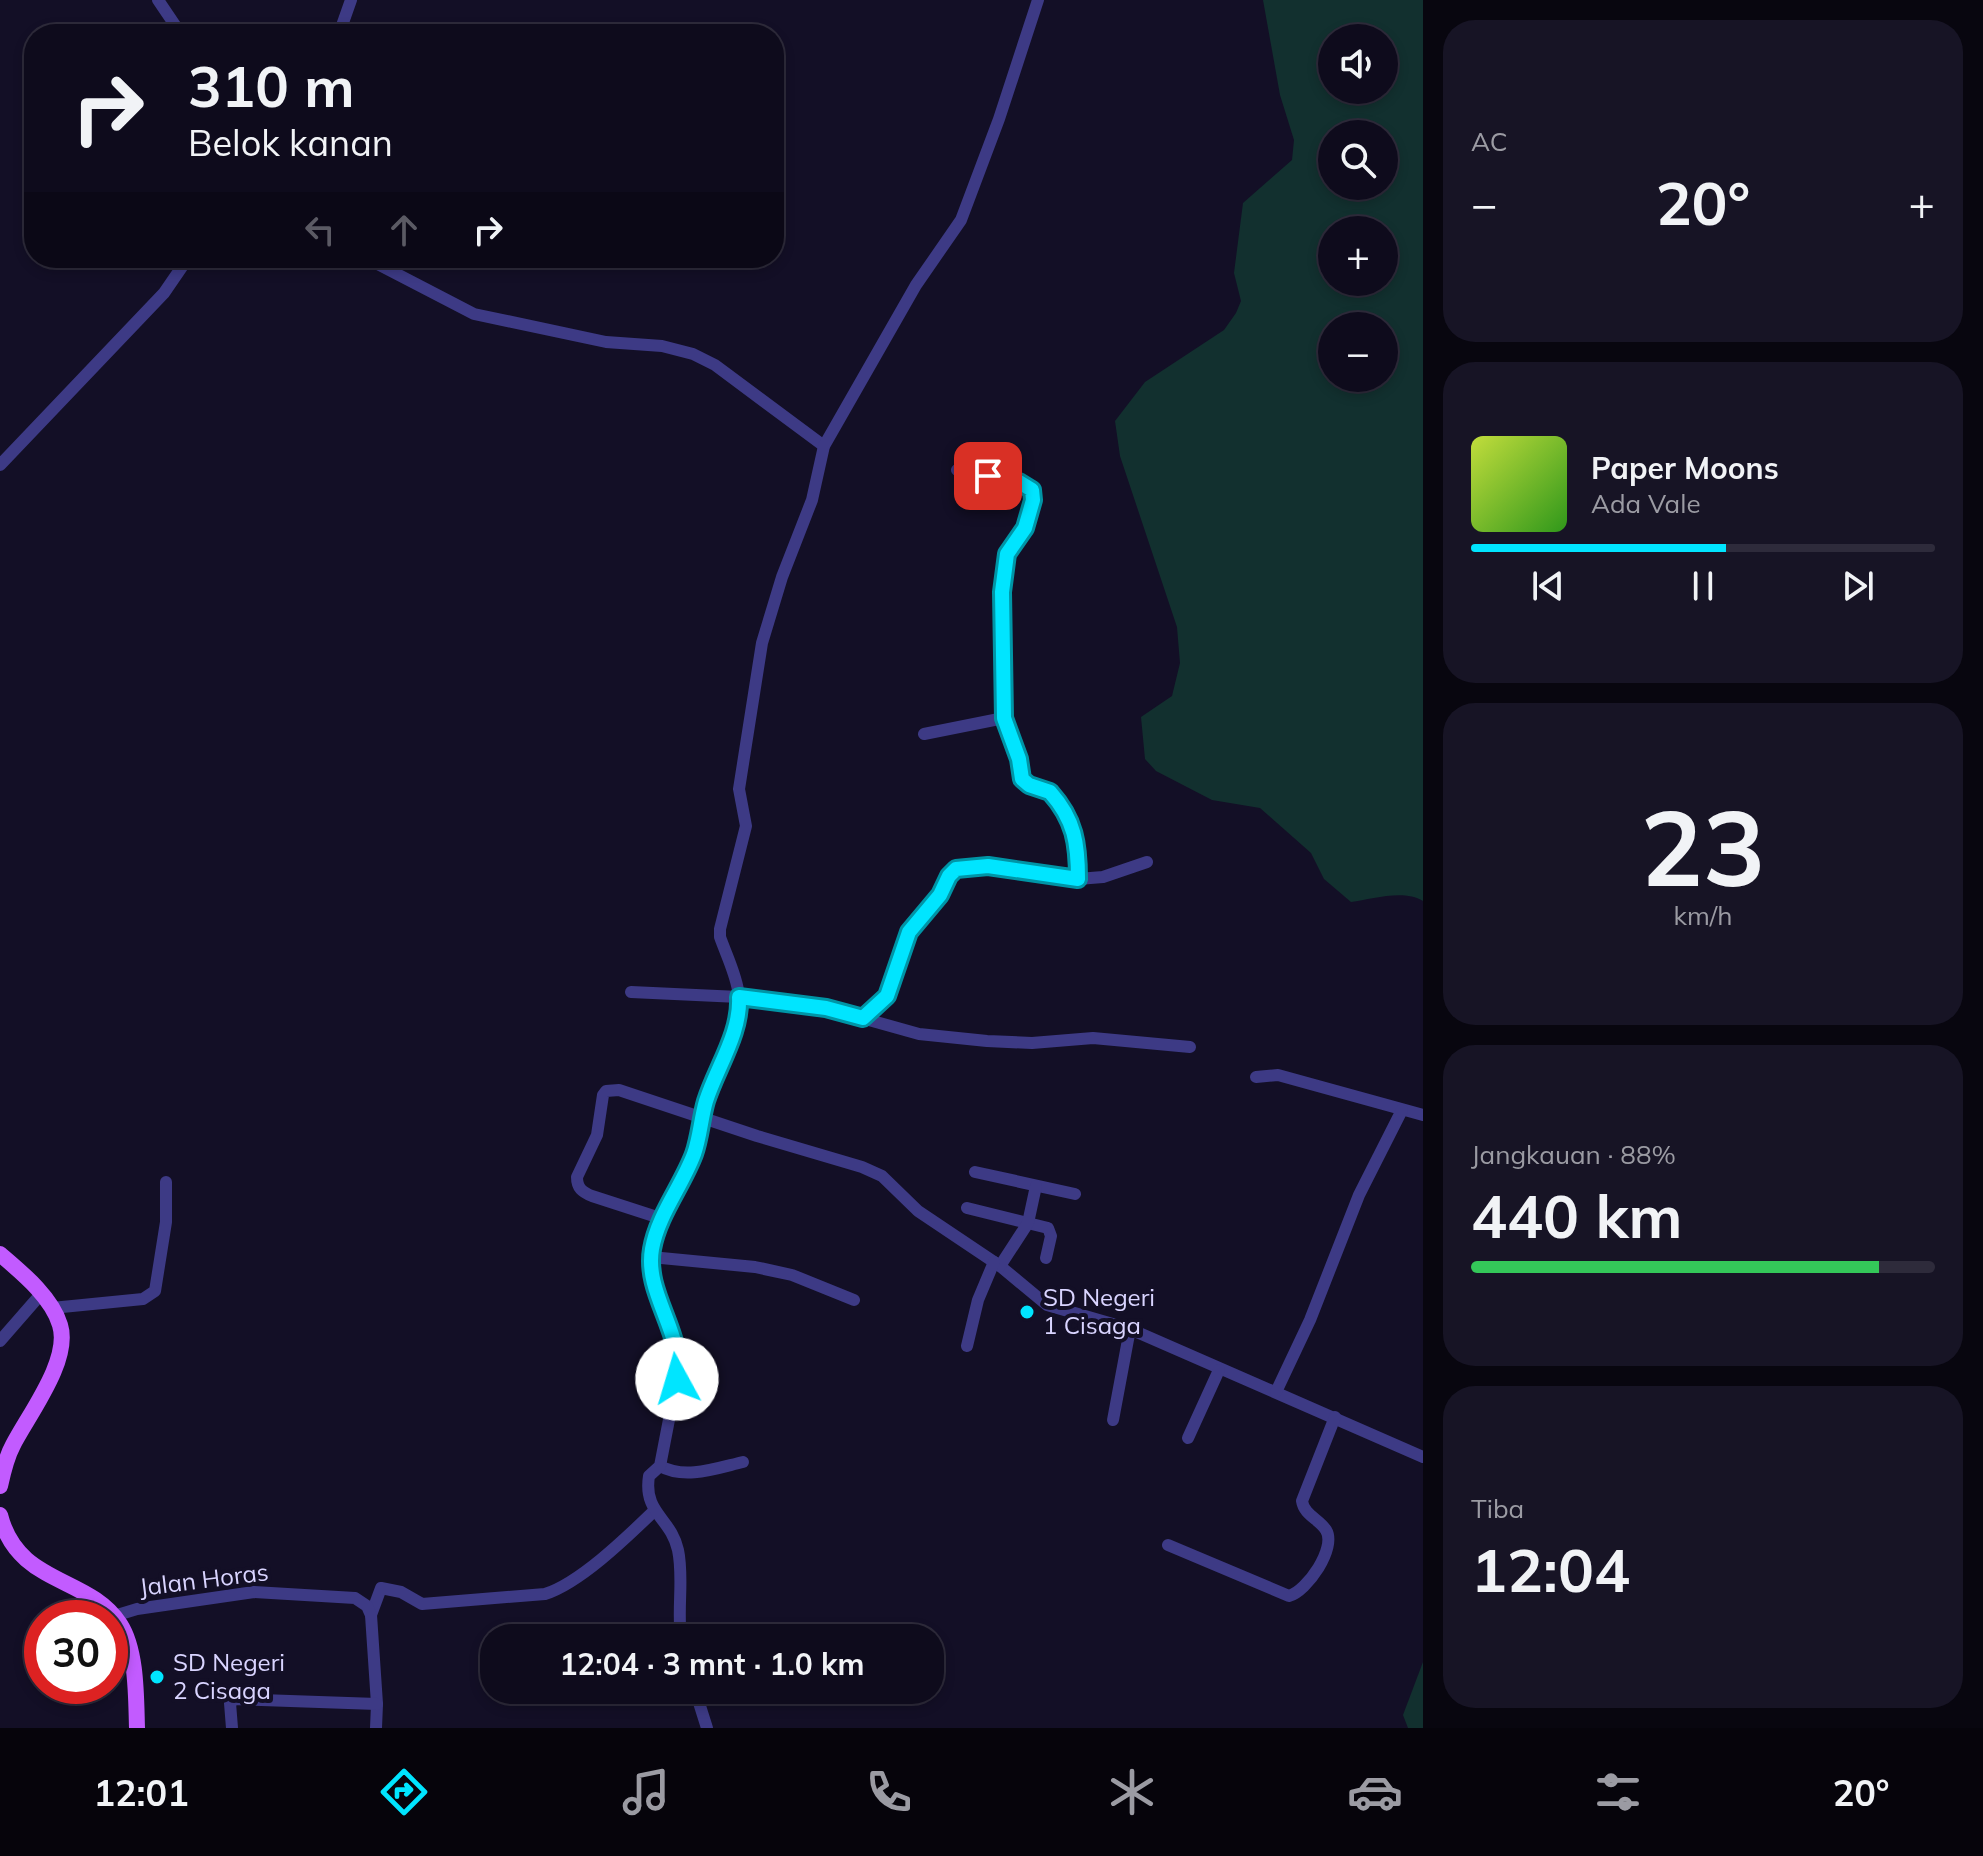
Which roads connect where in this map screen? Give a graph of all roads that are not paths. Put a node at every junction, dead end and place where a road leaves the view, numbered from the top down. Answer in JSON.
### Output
{"nodes":[{"id":1,"x":158,"y":0,"type":"edge"},
{"id":2,"x":351,"y":0,"type":"edge"},
{"id":3,"x":1041,"y":1,"type":"edge"},
{"id":4,"x":174,"y":24,"type":"edge"},
{"id":5,"x":343,"y":24,"type":"edge"},
{"id":6,"x":181,"y":268,"type":"edge"},
{"id":7,"x":385,"y":268,"type":"edge"},
{"id":8,"x":824,"y":446,"type":"junction"},
{"id":9,"x":0,"y":465,"type":"edge"},
{"id":10,"x":957,"y":470,"type":"dead end"},
{"id":11,"x":1004,"y":718,"type":"junction"},
{"id":12,"x":924,"y":734,"type":"dead end"},
{"id":13,"x":1147,"y":862,"type":"dead end"},
{"id":14,"x":1078,"y":879,"type":"junction"},
{"id":15,"x":631,"y":992,"type":"dead end"},
{"id":16,"x":739,"y":997,"type":"junction"},
{"id":17,"x":863,"y":1018,"type":"junction"},
{"id":18,"x":1190,"y":1047,"type":"dead end"},
{"id":19,"x":1256,"y":1077,"type":"dead end"},
{"id":20,"x":1402,"y":1110,"type":"junction"},
{"id":21,"x":1423,"y":1115,"type":"edge"},
{"id":22,"x":702,"y":1118,"type":"junction"},
{"id":23,"x":975,"y":1172,"type":"dead end"},
{"id":24,"x":166,"y":1182,"type":"dead end"},
{"id":25,"x":1036,"y":1186,"type":"junction"},
{"id":26,"x":1075,"y":1194,"type":"dead end"},
{"id":27,"x":967,"y":1208,"type":"dead end"},
{"id":28,"x":663,"y":1219,"type":"junction"},
{"id":29,"x":1028,"y":1223,"type":"junction"},
{"id":30,"x":0,"y":1254,"type":"edge"},
{"id":31,"x":651,"y":1257,"type":"junction"},
{"id":32,"x":1046,"y":1258,"type":"dead end"},
{"id":33,"x":997,"y":1264,"type":"junction"},
{"id":34,"x":41,"y":1294,"type":"junction"},
{"id":35,"x":854,"y":1300,"type":"dead end"},
{"id":36,"x":52,"y":1308,"type":"junction"},
{"id":37,"x":1130,"y":1329,"type":"junction"},
{"id":38,"x":0,"y":1341,"type":"edge"},
{"id":39,"x":967,"y":1346,"type":"dead end"},
{"id":40,"x":1219,"y":1370,"type":"junction"},
{"id":41,"x":1276,"y":1392,"type":"junction"},
{"id":42,"x":1335,"y":1417,"type":"junction"},
{"id":43,"x":1113,"y":1420,"type":"dead end"},
{"id":44,"x":1188,"y":1438,"type":"dead end"},
{"id":45,"x":1423,"y":1457,"type":"edge"},
{"id":46,"x":743,"y":1462,"type":"dead end"},
{"id":47,"x":660,"y":1466,"type":"junction"},
{"id":48,"x":0,"y":1486,"type":"edge"},
{"id":49,"x":654,"y":1511,"type":"junction"},
{"id":50,"x":0,"y":1515,"type":"edge"},
{"id":51,"x":1168,"y":1545,"type":"dead end"},
{"id":52,"x":92,"y":1600,"type":"edge"},
{"id":53,"x":128,"y":1612,"type":"edge"},
{"id":54,"x":371,"y":1615,"type":"junction"},
{"id":55,"x":681,"y":1624,"type":"edge"},
{"id":56,"x":128,"y":1644,"type":"edge"},
{"id":57,"x":377,"y":1704,"type":"junction"},
{"id":58,"x":699,"y":1704,"type":"edge"},
{"id":59,"x":137,"y":1728,"type":"edge"},
{"id":60,"x":232,"y":1728,"type":"edge"},
{"id":61,"x":376,"y":1728,"type":"edge"},
{"id":62,"x":707,"y":1728,"type":"edge"}],
"edges":[{"from":1,"to":4,"type":"street"},
{"from":2,"to":5,"type":"street"},
{"from":3,"to":8,"type":"street"},
{"from":6,"to":9,"type":"street"},
{"from":7,"to":8,"type":"street"},
{"from":8,"to":16,"type":"street"},
{"from":10,"to":11,"type":"street"},
{"from":11,"to":12,"type":"street"},
{"from":11,"to":14,"type":"street"},
{"from":13,"to":14,"type":"street"},
{"from":14,"to":17,"type":"street"},
{"from":15,"to":16,"type":"street"},
{"from":16,"to":17,"type":"street"},
{"from":16,"to":22,"type":"street"},
{"from":17,"to":18,"type":"street"},
{"from":19,"to":20,"type":"street"},
{"from":20,"to":21,"type":"street"},
{"from":20,"to":41,"type":"street"},
{"from":22,"to":28,"type":"street"},
{"from":22,"to":28,"type":"street"},
{"from":22,"to":33,"type":"street"},
{"from":23,"to":25,"type":"street"},
{"from":24,"to":36,"type":"street"},
{"from":25,"to":26,"type":"street"},
{"from":25,"to":29,"type":"street"},
{"from":27,"to":29,"type":"street"},
{"from":28,"to":31,"type":"street"},
{"from":29,"to":32,"type":"street"},
{"from":29,"to":33,"type":"street"},
{"from":30,"to":34,"type":"main road"},
{"from":31,"to":35,"type":"street"},
{"from":31,"to":47,"type":"street"},
{"from":33,"to":37,"type":"street"},
{"from":33,"to":39,"type":"street"},
{"from":34,"to":36,"type":"main road"},
{"from":34,"to":38,"type":"street"},
{"from":36,"to":48,"type":"main road"},
{"from":37,"to":40,"type":"street"},
{"from":37,"to":43,"type":"street"},
{"from":40,"to":41,"type":"street"},
{"from":40,"to":44,"type":"street"},
{"from":41,"to":42,"type":"street"},
{"from":42,"to":45,"type":"street"},
{"from":42,"to":51,"type":"street"},
{"from":46,"to":47,"type":"street"},
{"from":47,"to":49,"type":"street"},
{"from":49,"to":54,"type":"street"},
{"from":49,"to":55,"type":"street"},
{"from":50,"to":52,"type":"main road"},
{"from":53,"to":54,"type":"street","name":"Jalan Horas"},
{"from":54,"to":57,"type":"street"},
{"from":56,"to":59,"type":"main road"},
{"from":57,"to":60,"type":"street"},
{"from":57,"to":61,"type":"street"},
{"from":58,"to":62,"type":"street"}]}
